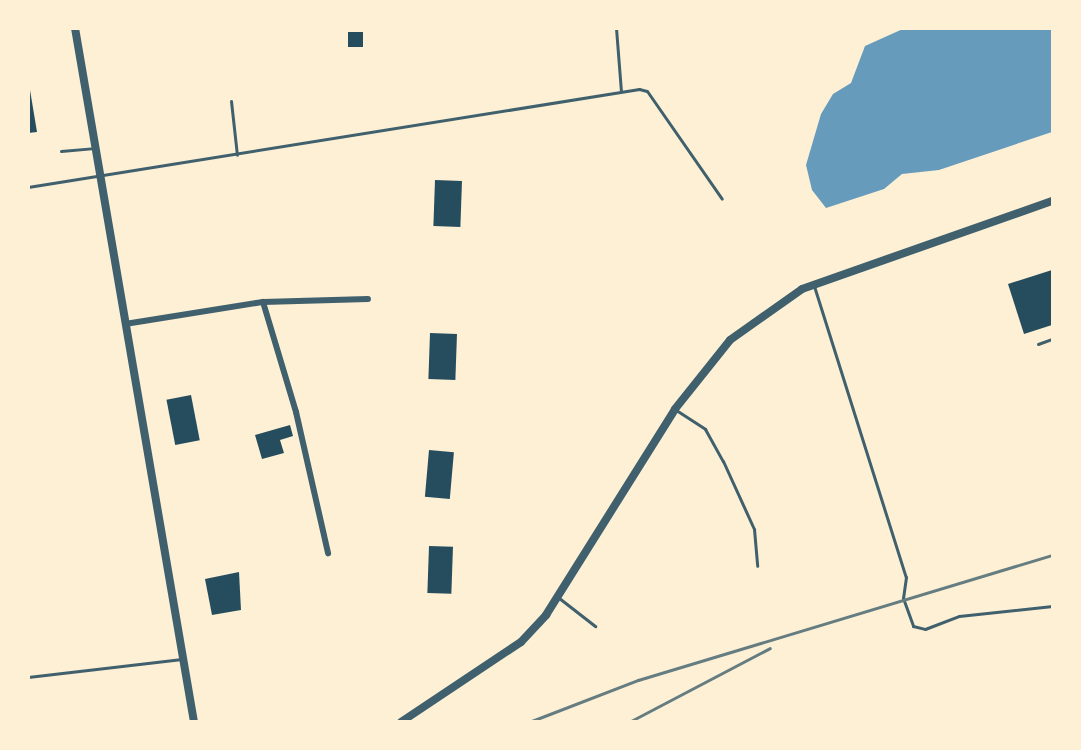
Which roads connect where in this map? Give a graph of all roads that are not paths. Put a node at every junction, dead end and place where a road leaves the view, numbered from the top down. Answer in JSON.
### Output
{"nodes":[{"id":1,"x":75,"y":28,"type":"edge"},
{"id":2,"x":616,"y":28,"type":"edge"},
{"id":3,"x":621,"y":91,"type":"junction"},
{"id":4,"x":231,"y":101,"type":"dead end"},
{"id":5,"x":94,"y":148,"type":"junction"},
{"id":6,"x":61,"y":151,"type":"dead end"},
{"id":7,"x":237,"y":155,"type":"junction"},
{"id":8,"x":99,"y":179,"type":"junction"},
{"id":9,"x":28,"y":187,"type":"edge"},
{"id":10,"x":722,"y":199,"type":"dead end"},
{"id":11,"x":1053,"y":201,"type":"edge"},
{"id":12,"x":814,"y":284,"type":"junction"},
{"id":13,"x":368,"y":299,"type":"dead end"},
{"id":14,"x":263,"y":302,"type":"junction"},
{"id":15,"x":125,"y":324,"type":"junction"},
{"id":16,"x":1053,"y":339,"type":"edge"},
{"id":17,"x":1038,"y":344,"type":"dead end"},
{"id":18,"x":675,"y":409,"type":"junction"},
{"id":19,"x":328,"y":553,"type":"dead end"},
{"id":20,"x":757,"y":567,"type":"dead end"},
{"id":21,"x":559,"y":598,"type":"junction"},
{"id":22,"x":1053,"y":606,"type":"edge"},
{"id":23,"x":595,"y":626,"type":"dead end"},
{"id":24,"x":184,"y":658,"type":"junction"},
{"id":25,"x":28,"y":677,"type":"edge"},
{"id":26,"x":194,"y":722,"type":"edge"},
{"id":27,"x":401,"y":722,"type":"edge"}],
"edges":[{"from":1,"to":5,"type":"street"},
{"from":2,"to":3,"type":"lane"},
{"from":3,"to":7,"type":"lane"},
{"from":3,"to":10,"type":"lane"},
{"from":4,"to":7,"type":"lane"},
{"from":5,"to":6,"type":"lane"},
{"from":5,"to":8,"type":"street"},
{"from":7,"to":8,"type":"lane"},
{"from":8,"to":9,"type":"lane"},
{"from":8,"to":15,"type":"street"},
{"from":11,"to":12,"type":"street"},
{"from":12,"to":18,"type":"street"},
{"from":12,"to":22,"type":"lane"},
{"from":13,"to":14,"type":"street"},
{"from":14,"to":15,"type":"street"},
{"from":14,"to":19,"type":"street"},
{"from":15,"to":24,"type":"street"},
{"from":16,"to":17,"type":"lane"},
{"from":18,"to":20,"type":"lane"},
{"from":18,"to":21,"type":"street"},
{"from":21,"to":23,"type":"lane"},
{"from":21,"to":27,"type":"street"},
{"from":24,"to":25,"type":"lane"},
{"from":24,"to":26,"type":"street"}]}
